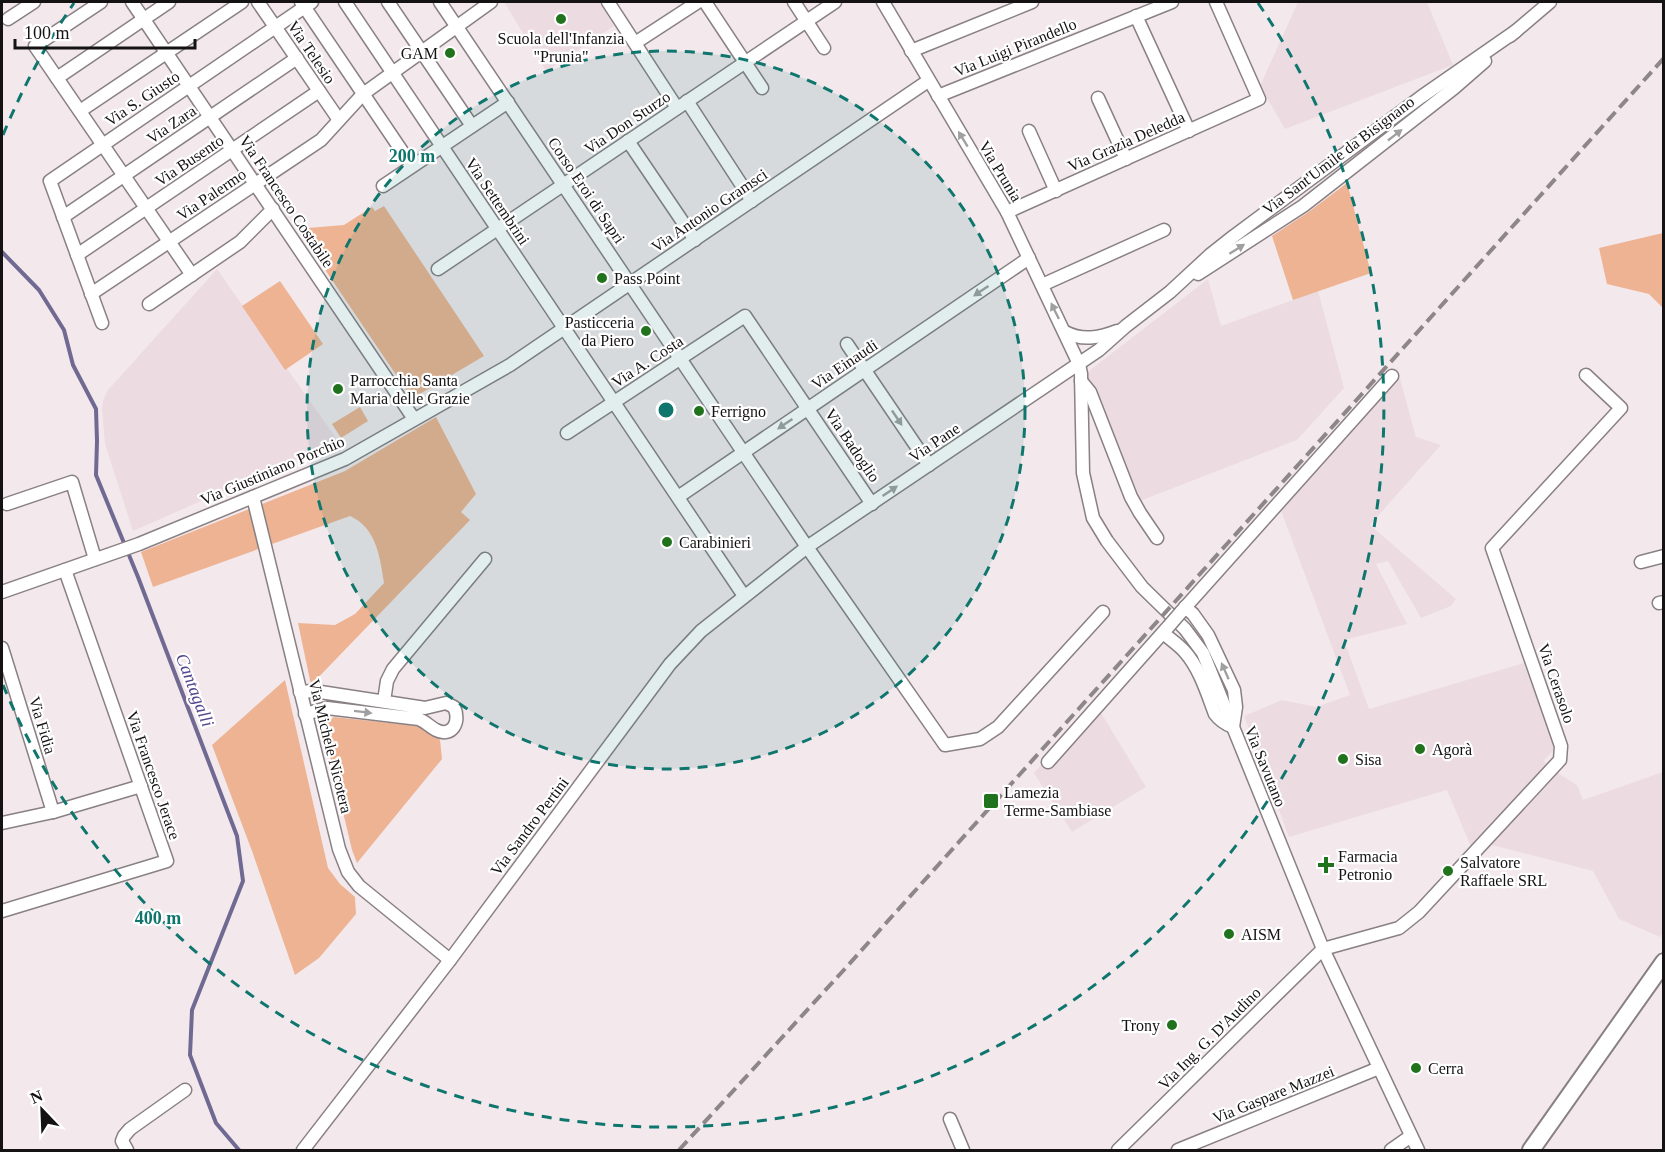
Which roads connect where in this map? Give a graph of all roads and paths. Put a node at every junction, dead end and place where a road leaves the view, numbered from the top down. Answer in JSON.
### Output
{"nodes":[{"id":1,"x":34,"y":2,"type":"edge"},
{"id":2,"x":101,"y":2,"type":"edge"},
{"id":3,"x":132,"y":2,"type":"edge"},
{"id":4,"x":169,"y":2,"type":"edge"},
{"id":5,"x":242,"y":2,"type":"edge"},
{"id":6,"x":258,"y":2,"type":"edge"},
{"id":7,"x":345,"y":2,"type":"edge"},
{"id":8,"x":388,"y":2,"type":"edge"},
{"id":9,"x":440,"y":2,"type":"edge"},
{"id":10,"x":491,"y":2,"type":"edge"},
{"id":11,"x":608,"y":2,"type":"edge"},
{"id":12,"x":698,"y":2,"type":"edge"},
{"id":13,"x":705,"y":2,"type":"edge"},
{"id":14,"x":794,"y":2,"type":"edge"},
{"id":15,"x":835,"y":2,"type":"edge"},
{"id":16,"x":883,"y":2,"type":"edge"},
{"id":17,"x":1032,"y":2,"type":"edge"},
{"id":18,"x":1172,"y":2,"type":"edge"},
{"id":19,"x":1216,"y":2,"type":"edge"},
{"id":20,"x":1550,"y":2,"type":"edge"},
{"id":21,"x":306,"y":3,"type":"edge"},
{"id":22,"x":1136,"y":16,"type":"junction"},
{"id":23,"x":8,"y":19,"type":"dead end"},
{"id":24,"x":144,"y":19,"type":"junction"},
{"id":25,"x":806,"y":21,"type":"junction"},
{"id":26,"x":275,"y":27,"type":"junction"},
{"id":27,"x":457,"y":27,"type":"junction"},
{"id":28,"x":635,"y":43,"type":"junction"},
{"id":29,"x":824,"y":48,"type":"dead end"},
{"id":30,"x":912,"y":51,"type":"junction"},
{"id":31,"x":422,"y":52,"type":"junction"},
{"id":32,"x":167,"y":53,"type":"junction"},
{"id":33,"x":297,"y":58,"type":"junction"},
{"id":34,"x":745,"y":62,"type":"junction"},
{"id":35,"x":393,"y":73,"type":"junction"},
{"id":36,"x":57,"y":78,"type":"junction"},
{"id":37,"x":928,"y":81,"type":"junction"},
{"id":38,"x":189,"y":86,"type":"junction"},
{"id":39,"x":762,"y":88,"type":"dead end"},
{"id":40,"x":319,"y":92,"type":"junction"},
{"id":41,"x":363,"y":94,"type":"junction"},
{"id":42,"x":938,"y":96,"type":"junction"},
{"id":43,"x":1098,"y":98,"type":"dead end"},
{"id":44,"x":508,"y":102,"type":"junction"},
{"id":45,"x":682,"y":104,"type":"junction"},
{"id":46,"x":80,"y":111,"type":"junction"},
{"id":47,"x":210,"y":117,"type":"junction"},
{"id":48,"x":339,"y":120,"type":"junction"},
{"id":49,"x":472,"y":126,"type":"junction"},
{"id":50,"x":1029,"y":131,"type":"dead end"},
{"id":51,"x":1189,"y":131,"type":"junction"},
{"id":52,"x":628,"y":141,"type":"junction"},
{"id":53,"x":103,"y":144,"type":"junction"},
{"id":54,"x":442,"y":146,"type":"junction"},
{"id":55,"x":232,"y":150,"type":"junction"},
{"id":56,"x":1126,"y":159,"type":"junction"},
{"id":57,"x":412,"y":166,"type":"junction"},
{"id":58,"x":124,"y":176,"type":"junction"},
{"id":59,"x":255,"y":184,"type":"junction"},
{"id":60,"x":563,"y":184,"type":"junction"},
{"id":61,"x":383,"y":186,"type":"dead end"},
{"id":62,"x":1056,"y":190,"type":"junction"},
{"id":63,"x":752,"y":201,"type":"junction"},
{"id":64,"x":147,"y":208,"type":"junction"},
{"id":65,"x":273,"y":209,"type":"junction"},
{"id":66,"x":1007,"y":212,"type":"junction"},
{"id":67,"x":63,"y":217,"type":"junction"},
{"id":68,"x":497,"y":229,"type":"junction"},
{"id":69,"x":1164,"y":230,"type":"dead end"},
{"id":70,"x":695,"y":240,"type":"junction"},
{"id":71,"x":170,"y":241,"type":"junction"},
{"id":72,"x":77,"y":255,"type":"junction"},
{"id":73,"x":1029,"y":258,"type":"junction"},
{"id":74,"x":438,"y":269,"type":"dead end"},
{"id":75,"x":192,"y":274,"type":"junction"},
{"id":76,"x":630,"y":284,"type":"junction"},
{"id":77,"x":1042,"y":285,"type":"junction"},
{"id":78,"x":91,"y":294,"type":"junction"},
{"id":79,"x":149,"y":304,"type":"dead end"},
{"id":80,"x":745,"y":316,"type":"joint"},
{"id":81,"x":102,"y":323,"type":"dead end"},
{"id":82,"x":1126,"y":326,"type":"junction"},
{"id":83,"x":564,"y":328,"type":"junction"},
{"id":84,"x":1065,"y":332,"type":"junction"},
{"id":85,"x":848,"y":344,"type":"dead end"},
{"id":86,"x":680,"y":359,"type":"junction"},
{"id":87,"x":1079,"y":364,"type":"junction"},
{"id":88,"x":865,"y":370,"type":"junction"},
{"id":89,"x":1586,"y":375,"type":"dead end"},
{"id":90,"x":1392,"y":376,"type":"dead end"},
{"id":91,"x":1081,"y":381,"type":"junction"},
{"id":92,"x":1046,"y":387,"type":"junction"},
{"id":93,"x":614,"y":402,"type":"junction"},
{"id":94,"x":1081,"y":404,"type":"junction"},
{"id":95,"x":808,"y":408,"type":"junction"},
{"id":96,"x":414,"y":419,"type":"junction"},
{"id":97,"x":567,"y":433,"type":"dead end"},
{"id":98,"x":743,"y":452,"type":"junction"},
{"id":99,"x":929,"y":465,"type":"junction"},
{"id":100,"x":253,"y":497,"type":"junction"},
{"id":101,"x":678,"y":497,"type":"junction"},
{"id":102,"x":7,"y":504,"type":"dead end"},
{"id":103,"x":872,"y":504,"type":"junction"},
{"id":104,"x":1157,"y":537,"type":"dead end"},
{"id":105,"x":807,"y":547,"type":"junction"},
{"id":106,"x":1664,"y":556,"type":"edge"},
{"id":107,"x":100,"y":557,"type":"junction"},
{"id":108,"x":485,"y":559,"type":"dead end"},
{"id":109,"x":1641,"y":562,"type":"dead end"},
{"id":110,"x":65,"y":570,"type":"junction"},
{"id":111,"x":2,"y":592,"type":"edge"},
{"id":112,"x":744,"y":596,"type":"junction"},
{"id":113,"x":1183,"y":610,"type":"junction"},
{"id":114,"x":1103,"y":612,"type":"dead end"},
{"id":115,"x":1166,"y":630,"type":"junction"},
{"id":116,"x":2,"y":648,"type":"edge"},
{"id":117,"x":300,"y":692,"type":"junction"},
{"id":118,"x":384,"y":701,"type":"junction"},
{"id":119,"x":305,"y":714,"type":"junction"},
{"id":120,"x":1233,"y":727,"type":"junction"},
{"id":121,"x":1048,"y":762,"type":"dead end"},
{"id":122,"x":141,"y":786,"type":"junction"},
{"id":123,"x":53,"y":812,"type":"junction"},
{"id":124,"x":2,"y":823,"type":"edge"},
{"id":125,"x":2,"y":911,"type":"edge"},
{"id":126,"x":1323,"y":949,"type":"junction"},
{"id":127,"x":450,"y":960,"type":"junction"},
{"id":128,"x":1664,"y":962,"type":"edge"},
{"id":129,"x":1379,"y":1068,"type":"junction"},
{"id":130,"x":185,"y":1090,"type":"dead end"},
{"id":131,"x":950,"y":1119,"type":"dead end"},
{"id":132,"x":1412,"y":1136,"type":"junction"},
{"id":133,"x":127,"y":1150,"type":"edge"},
{"id":134,"x":303,"y":1150,"type":"edge"},
{"id":135,"x":963,"y":1150,"type":"edge"},
{"id":136,"x":1118,"y":1150,"type":"edge"},
{"id":137,"x":1178,"y":1150,"type":"edge"},
{"id":138,"x":1391,"y":1150,"type":"edge"},
{"id":139,"x":1418,"y":1150,"type":"edge"},
{"id":140,"x":1531,"y":1150,"type":"edge"}],
"edges":[{"from":1,"to":23,"type":"street"},
{"from":2,"to":36,"type":"street"},
{"from":3,"to":24,"type":"street","name":"Via Francesco Costabile"},
{"from":4,"to":24,"type":"street"},
{"from":5,"to":32,"type":"street"},
{"from":6,"to":26,"type":"street","name":"Via Telesio"},
{"from":7,"to":35,"type":"street","name":"Via Settembrini"},
{"from":8,"to":31,"type":"street"},
{"from":9,"to":27,"type":"street","name":"Corso Eroi di Sapri"},
{"from":10,"to":27,"type":"street","name":"Via Palermo"},
{"from":11,"to":28,"type":"street"},
{"from":12,"to":28,"type":"street"},
{"from":13,"to":34,"type":"street"},
{"from":14,"to":25,"type":"street"},
{"from":15,"to":25,"type":"street","name":"Via Don Sturzo"},
{"from":16,"to":30,"type":"street","name":"Via Prunia"},
{"from":17,"to":30,"type":"street"},
{"from":18,"to":22,"type":"street","name":"Via Luigi Pirandello"},
{"from":19,"to":51,"type":"street","name":"Via Grazia Deledda"},
{"from":20,"to":82,"type":"street","name":"Via Sant'Umile da Bisignano"},
{"from":21,"to":26,"type":"street","name":"Via S. Giusto"},
{"from":21,"to":41,"type":"street"},
{"from":22,"to":42,"type":"street","name":"Via Luigi Pirandello"},
{"from":22,"to":51,"type":"street"},
{"from":24,"to":32,"type":"street","name":"Via Francesco Costabile"},
{"from":24,"to":36,"type":"street"},
{"from":25,"to":29,"type":"street"},
{"from":25,"to":34,"type":"street","name":"Via Don Sturzo"},
{"from":26,"to":33,"type":"street","name":"Via Telesio"},
{"from":26,"to":38,"type":"street","name":"Via S. Giusto"},
{"from":27,"to":31,"type":"street","name":"Via Palermo"},
{"from":27,"to":44,"type":"street","name":"Corso Eroi di Sapri"},
{"from":28,"to":45,"type":"street"},
{"from":30,"to":37,"type":"street","name":"Via Prunia"},
{"from":31,"to":35,"type":"street","name":"Via Palermo"},
{"from":31,"to":49,"type":"street"},
{"from":32,"to":38,"type":"street","name":"Via Francesco Costabile"},
{"from":32,"to":46,"type":"street"},
{"from":33,"to":40,"type":"street","name":"Via Telesio"},
{"from":33,"to":47,"type":"street","name":"Via Zara"},
{"from":34,"to":39,"type":"street"},
{"from":34,"to":45,"type":"street","name":"Via Don Sturzo"},
{"from":35,"to":41,"type":"street","name":"Via Palermo"},
{"from":35,"to":54,"type":"street","name":"Via Settembrini"},
{"from":36,"to":46,"type":"street"},
{"from":37,"to":42,"type":"street","name":"Via Prunia"},
{"from":37,"to":63,"type":"street","name":"Via Antonio Gramsci"},
{"from":38,"to":47,"type":"street","name":"Via Francesco Costabile"},
{"from":38,"to":53,"type":"street","name":"Via S. Giusto"},
{"from":40,"to":48,"type":"street","name":"Via Telesio"},
{"from":40,"to":55,"type":"street","name":"Via Busento"},
{"from":41,"to":48,"type":"street","name":"Via Palermo"},
{"from":41,"to":57,"type":"street"},
{"from":66,"to":42,"type":"street","name":"Via Prunia","one_way":true},
{"from":43,"to":56,"type":"street"},
{"from":44,"to":49,"type":"street"},
{"from":44,"to":60,"type":"street","name":"Corso Eroi di Sapri"},
{"from":45,"to":52,"type":"street","name":"Via Don Sturzo"},
{"from":45,"to":63,"type":"street"},
{"from":46,"to":53,"type":"street"},
{"from":47,"to":55,"type":"street","name":"Via Francesco Costabile"},
{"from":47,"to":58,"type":"street","name":"Via Zara"},
{"from":48,"to":59,"type":"street","name":"Via Palermo"},
{"from":49,"to":54,"type":"street"},
{"from":50,"to":62,"type":"street"},
{"from":51,"to":56,"type":"street","name":"Via Grazia Deledda"},
{"from":52,"to":60,"type":"street","name":"Via Don Sturzo"},
{"from":52,"to":70,"type":"street"},
{"from":53,"to":58,"type":"street"},
{"from":53,"to":67,"type":"street","name":"Via S. Giusto"},
{"from":54,"to":57,"type":"street"},
{"from":54,"to":68,"type":"street","name":"Via Settembrini"},
{"from":55,"to":59,"type":"street","name":"Via Francesco Costabile"},
{"from":55,"to":64,"type":"street","name":"Via Busento"},
{"from":56,"to":62,"type":"street","name":"Via Grazia Deledda"},
{"from":57,"to":61,"type":"street"},
{"from":58,"to":64,"type":"street"},
{"from":58,"to":67,"type":"street","name":"Via Zara"},
{"from":59,"to":65,"type":"street","name":"Via Francesco Costabile"},
{"from":59,"to":71,"type":"street","name":"Via Palermo"},
{"from":60,"to":68,"type":"street","name":"Via Don Sturzo"},
{"from":60,"to":76,"type":"street","name":"Corso Eroi di Sapri"},
{"from":62,"to":66,"type":"street","name":"Via Grazia Deledda"},
{"from":63,"to":70,"type":"street","name":"Via Antonio Gramsci"},
{"from":64,"to":71,"type":"street"},
{"from":64,"to":72,"type":"street","name":"Via Busento"},
{"from":65,"to":75,"type":"street"},
{"from":65,"to":96,"type":"street","name":"Via Francesco Costabile"},
{"from":66,"to":73,"type":"street","name":"Via Prunia"},
{"from":67,"to":72,"type":"street"},
{"from":68,"to":74,"type":"street","name":"Via Don Sturzo"},
{"from":68,"to":83,"type":"street","name":"Via Settembrini"},
{"from":69,"to":77,"type":"street"},
{"from":70,"to":76,"type":"street","name":"Via Antonio Gramsci"},
{"from":71,"to":75,"type":"street"},
{"from":71,"to":78,"type":"street","name":"Via Palermo"},
{"from":72,"to":78,"type":"street"},
{"from":73,"to":77,"type":"street","name":"Via Prunia"},
{"from":73,"to":88,"type":"street","name":"Via Einaudi","one_way":true},
{"from":75,"to":79,"type":"street"},
{"from":76,"to":83,"type":"street","name":"Via Antonio Gramsci"},
{"from":76,"to":86,"type":"street","name":"Corso Eroi di Sapri"},
{"from":84,"to":77,"type":"street","name":"Via Prunia","one_way":true},
{"from":78,"to":81,"type":"street"},
{"from":80,"to":86,"type":"street","name":"Via A. Costa"},
{"from":80,"to":95,"type":"street","name":"Via Badoglio"},
{"from":82,"to":84,"type":"street"},
{"from":82,"to":87,"type":"street","name":"Via Pane"},
{"from":83,"to":93,"type":"street","name":"Via Settembrini"},
{"from":83,"to":96,"type":"street","name":"Via Antonio Gramsci"},
{"from":84,"to":87,"type":"street","name":"Via Prunia"},
{"from":85,"to":88,"type":"street"},
{"from":86,"to":93,"type":"street","name":"Via A. Costa"},
{"from":86,"to":98,"type":"street","name":"Corso Eroi di Sapri"},
{"from":87,"to":91,"type":"street","name":"Via Prunia"},
{"from":87,"to":92,"type":"street","name":"Via Pane"},
{"from":88,"to":95,"type":"street","name":"Via Einaudi"},
{"from":88,"to":99,"type":"street","one_way":true},
{"from":89,"to":126,"type":"street","name":"Via Cerasolo"},
{"from":90,"to":113,"type":"street"},
{"from":91,"to":94,"type":"street","name":"Via Savutano"},
{"from":91,"to":104,"type":"street"},
{"from":92,"to":94,"type":"street"},
{"from":92,"to":99,"type":"street","name":"Via Pane"},
{"from":93,"to":97,"type":"street","name":"Via A. Costa"},
{"from":93,"to":101,"type":"street","name":"Via Settembrini"},
{"from":94,"to":120,"type":"street","name":"Via Savutano"},
{"from":95,"to":98,"type":"street","name":"Via Einaudi","one_way":true},
{"from":95,"to":103,"type":"street","name":"Via Badoglio"},
{"from":96,"to":100,"type":"street","name":"Via Giustiniano Porchio"},
{"from":98,"to":101,"type":"street","name":"Via Einaudi"},
{"from":98,"to":105,"type":"street","name":"Corso Eroi di Sapri"},
{"from":103,"to":99,"type":"street","name":"Via Pane","one_way":true},
{"from":100,"to":107,"type":"street","name":"Via Giustiniano Porchio"},
{"from":100,"to":117,"type":"street","name":"Via Michele Nicotera"},
{"from":101,"to":112,"type":"street","name":"Via Settembrini"},
{"from":102,"to":107,"type":"street"},
{"from":103,"to":105,"type":"street","name":"Via Pane"},
{"from":105,"to":112,"type":"street","name":"Via Sandro Pertini"},
{"from":105,"to":114,"type":"street","name":"Corso Eroi di Sapri"},
{"from":106,"to":109,"type":"street"},
{"from":107,"to":110,"type":"street"},
{"from":108,"to":118,"type":"street"},
{"from":110,"to":111,"type":"street"},
{"from":110,"to":122,"type":"street","name":"Via Francesco Jerace"},
{"from":112,"to":127,"type":"street","name":"Via Sandro Pertini"},
{"from":113,"to":115,"type":"street","bridge":true},
{"from":120,"to":113,"type":"street","one_way":true},
{"from":115,"to":120,"type":"street"},
{"from":115,"to":121,"type":"street"},
{"from":116,"to":123,"type":"street","name":"Via Fidia"},
{"from":117,"to":118,"type":"street"},
{"from":117,"to":119,"type":"street","name":"Via Michele Nicotera"},
{"from":119,"to":118,"type":"street","one_way":true},
{"from":119,"to":127,"type":"street","name":"Via Michele Nicotera"},
{"from":120,"to":126,"type":"street","name":"Via Savutano"},
{"from":122,"to":123,"type":"street"},
{"from":122,"to":125,"type":"street","name":"Via Francesco Jerace"},
{"from":123,"to":124,"type":"street"},
{"from":126,"to":129,"type":"street","name":"Via Savutano"},
{"from":126,"to":136,"type":"street","name":"Via Ing. G. D'Audino"},
{"from":127,"to":134,"type":"street","name":"Via Sandro Pertini"},
{"from":128,"to":140,"type":"street"},
{"from":129,"to":132,"type":"street","name":"Via Savutano"},
{"from":129,"to":137,"type":"street","name":"Via Gaspare Mazzei"},
{"from":130,"to":133,"type":"street"},
{"from":131,"to":135,"type":"street"},
{"from":132,"to":138,"type":"street"},
{"from":132,"to":139,"type":"street","name":"Via Savutano"}]}
